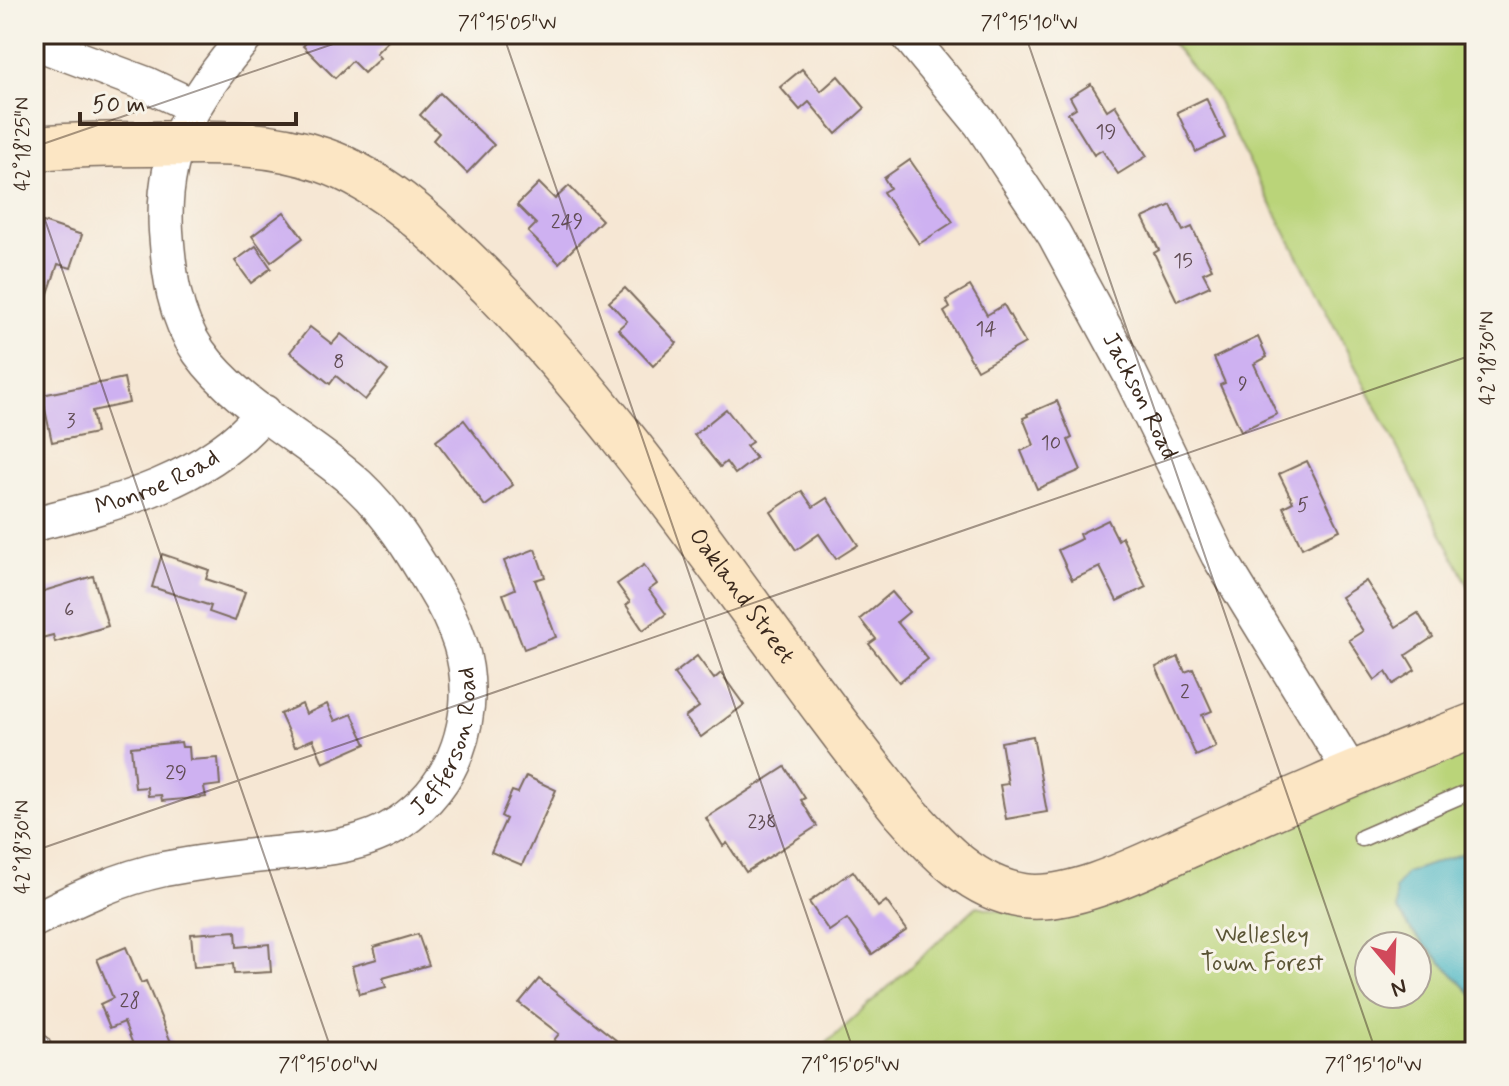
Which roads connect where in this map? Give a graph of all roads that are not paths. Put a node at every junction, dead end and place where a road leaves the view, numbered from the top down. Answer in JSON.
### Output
{"nodes":[{"id":1,"x":248,"y":34,"type":"edge"},
{"id":2,"x":907,"y":34,"type":"edge"},
{"id":3,"x":34,"y":42,"type":"edge"},
{"id":4,"x":185,"y":124,"type":"junction"},
{"id":5,"x":34,"y":148,"type":"edge"},
{"id":6,"x":264,"y":412,"type":"junction"},
{"id":7,"x":34,"y":524,"type":"edge"},
{"id":8,"x":1475,"y":725,"type":"edge"},
{"id":9,"x":1352,"y":774,"type":"junction"},
{"id":10,"x":1475,"y":789,"type":"edge"},
{"id":11,"x":1362,"y":838,"type":"dead end"},
{"id":12,"x":34,"y":920,"type":"edge"}],
"edges":[{"from":1,"to":4,"type":"street"},
{"from":2,"to":9,"type":"street","name":"Jackson Road"},
{"from":3,"to":4,"type":"street"},
{"from":4,"to":5,"type":"street","name":"Oakland Street"},
{"from":4,"to":6,"type":"street","name":"Jefferson Road"},
{"from":4,"to":9,"type":"street","name":"Oakland Street"},
{"from":6,"to":7,"type":"street","name":"Monroe Road"},
{"from":6,"to":12,"type":"street","name":"Jefferson Road"},
{"from":8,"to":9,"type":"street","name":"Oakland Street"},
{"from":10,"to":11,"type":"lane"}]}
